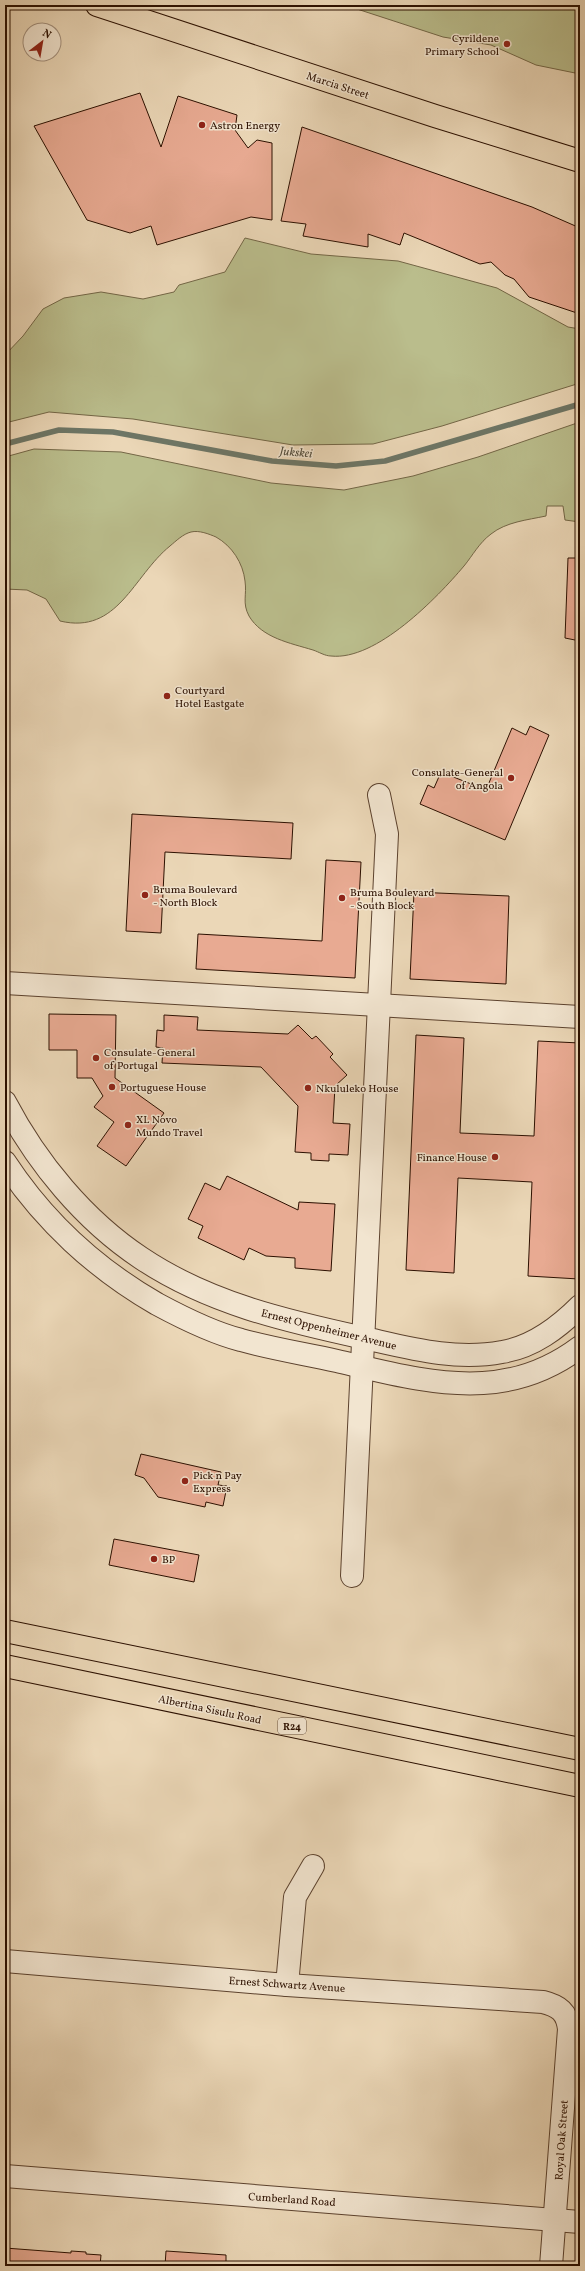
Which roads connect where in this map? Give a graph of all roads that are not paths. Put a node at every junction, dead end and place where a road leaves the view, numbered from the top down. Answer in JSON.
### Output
{"nodes":[{"id":1,"x":97,"y":5,"type":"edge"},
{"id":2,"x":580,"y":161,"type":"edge"},
{"id":3,"x":379,"y":795,"type":"dead end"},
{"id":4,"x":5,"y":983,"type":"edge"},
{"id":5,"x":380,"y":1004,"type":"junction"},
{"id":6,"x":580,"y":1017,"type":"edge"},
{"id":7,"x":5,"y":1102,"type":"edge"},
{"id":8,"x":5,"y":1162,"type":"edge"},
{"id":9,"x":580,"y":1306,"type":"edge"},
{"id":10,"x":317,"y":1328,"type":"junction"},
{"id":11,"x":363,"y":1338,"type":"junction"},
{"id":12,"x":580,"y":1347,"type":"edge"},
{"id":13,"x":312,"y":1355,"type":"junction"},
{"id":14,"x":361,"y":1367,"type":"junction"},
{"id":15,"x":352,"y":1576,"type":"dead end"},
{"id":16,"x":5,"y":1631,"type":"edge"},
{"id":17,"x":5,"y":1666,"type":"edge"},
{"id":18,"x":580,"y":1749,"type":"edge"},
{"id":19,"x":580,"y":1786,"type":"edge"},
{"id":20,"x":313,"y":1866,"type":"dead end"},
{"id":21,"x":5,"y":1961,"type":"edge"},
{"id":22,"x":287,"y":1985,"type":"junction"},
{"id":23,"x":565,"y":2014,"type":"joint"},
{"id":24,"x":5,"y":2176,"type":"edge"},
{"id":25,"x":556,"y":2220,"type":"junction"},
{"id":26,"x":580,"y":2222,"type":"edge"},
{"id":27,"x":551,"y":2266,"type":"edge"}],
"edges":[{"from":1,"to":2,"type":"main road","name":"Marcia Street"},
{"from":3,"to":5,"type":"street"},
{"from":4,"to":5,"type":"street"},
{"from":5,"to":6,"type":"street"},
{"from":5,"to":11,"type":"street"},
{"from":7,"to":10,"type":"street","name":"Ernest Oppenheimer Avenue"},
{"from":8,"to":13,"type":"street"},
{"from":9,"to":11,"type":"street","name":"Ernest Oppenheimer Avenue"},
{"from":10,"to":11,"type":"street","name":"Ernest Oppenheimer Avenue"},
{"from":10,"to":13,"type":"street"},
{"from":11,"to":14,"type":"street"},
{"from":12,"to":14,"type":"street"},
{"from":13,"to":14,"type":"street"},
{"from":14,"to":15,"type":"street"},
{"from":16,"to":18,"type":"main road"},
{"from":17,"to":19,"type":"main road","name":"Albertina Sisulu Road","number":"R24"},
{"from":20,"to":22,"type":"street"},
{"from":21,"to":22,"type":"street","name":"Ernest Schwartz Avenue"},
{"from":22,"to":23,"type":"street","name":"Ernest Schwartz Avenue"},
{"from":23,"to":25,"type":"street","name":"Royal Oak Street"},
{"from":24,"to":25,"type":"street","name":"Cumberland Road"},
{"from":25,"to":26,"type":"street","name":"Cumberland Road"},
{"from":25,"to":27,"type":"street","name":"Royal Oak Street"}]}
